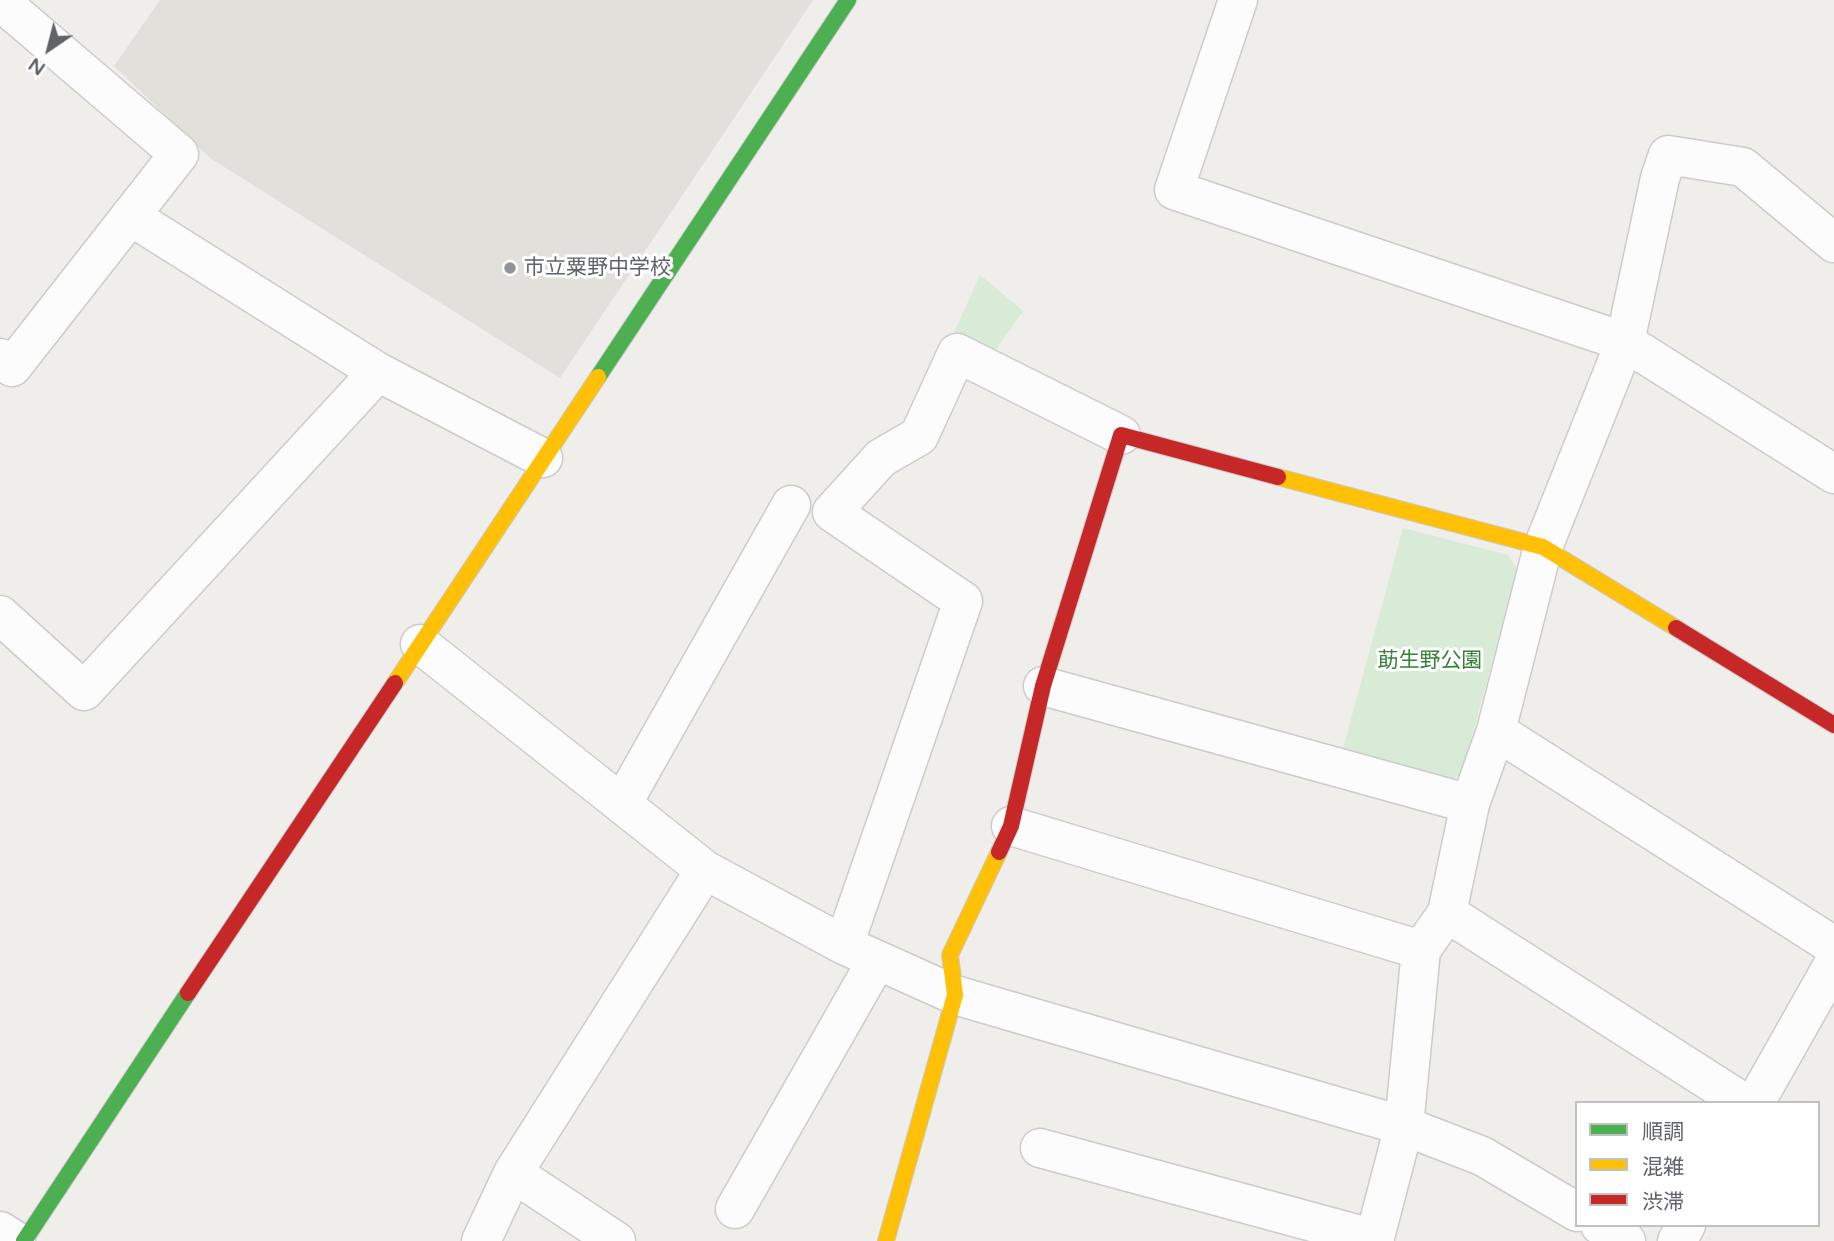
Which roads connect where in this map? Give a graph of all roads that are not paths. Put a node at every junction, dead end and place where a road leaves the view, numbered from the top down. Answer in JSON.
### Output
{"nodes":[{"id":1,"x":848,"y":0,"type":"edge"},
{"id":2,"x":1238,"y":0,"type":"edge"},
{"id":3,"x":0,"y":1,"type":"edge"},
{"id":4,"x":130,"y":216,"type":"junction"},
{"id":5,"x":1834,"y":243,"type":"edge"},
{"id":6,"x":1625,"y":342,"type":"junction"},
{"id":7,"x":0,"y":358,"type":"edge"},
{"id":8,"x":378,"y":372,"type":"junction"},
{"id":9,"x":1121,"y":435,"type":"junction"},
{"id":10,"x":543,"y":458,"type":"junction"},
{"id":11,"x":1834,"y":474,"type":"edge"},
{"id":12,"x":792,"y":505,"type":"dead end"},
{"id":13,"x":1544,"y":547,"type":"junction"},
{"id":14,"x":0,"y":615,"type":"edge"},
{"id":15,"x":420,"y":644,"type":"junction"},
{"id":16,"x":1043,"y":686,"type":"junction"},
{"id":17,"x":1834,"y":725,"type":"edge"},
{"id":18,"x":1496,"y":731,"type":"junction"},
{"id":19,"x":622,"y":804,"type":"junction"},
{"id":20,"x":1470,"y":804,"type":"junction"},
{"id":21,"x":1011,"y":826,"type":"junction"},
{"id":22,"x":705,"y":870,"type":"junction"},
{"id":23,"x":1447,"y":913,"type":"junction"},
{"id":24,"x":1834,"y":946,"type":"edge"},
{"id":25,"x":1421,"y":950,"type":"junction"},
{"id":26,"x":860,"y":952,"type":"junction"},
{"id":27,"x":1834,"y":963,"type":"edge"},
{"id":28,"x":955,"y":995,"type":"junction"},
{"id":29,"x":1741,"y":1101,"type":"edge"},
{"id":30,"x":1756,"y":1101,"type":"edge"},
{"id":31,"x":1404,"y":1126,"type":"junction"},
{"id":32,"x":1040,"y":1148,"type":"dead end"},
{"id":33,"x":513,"y":1173,"type":"junction"},
{"id":34,"x":735,"y":1209,"type":"dead end"},
{"id":35,"x":1575,"y":1211,"type":"edge"},
{"id":36,"x":1603,"y":1227,"type":"edge"},
{"id":37,"x":0,"y":1231,"type":"edge"},
{"id":38,"x":1374,"y":1240,"type":"edge"},
{"id":39,"x":16,"y":1241,"type":"edge"},
{"id":40,"x":24,"y":1241,"type":"edge"},
{"id":41,"x":481,"y":1241,"type":"edge"},
{"id":42,"x":616,"y":1241,"type":"edge"},
{"id":43,"x":886,"y":1241,"type":"edge"},
{"id":44,"x":1626,"y":1241,"type":"edge"}],
"edges":[{"from":1,"to":10,"type":"street"},
{"from":2,"to":6,"type":"street"},
{"from":3,"to":4,"type":"street"},
{"from":4,"to":7,"type":"street"},
{"from":4,"to":8,"type":"street"},
{"from":5,"to":6,"type":"street"},
{"from":6,"to":11,"type":"street"},
{"from":6,"to":13,"type":"street"},
{"from":8,"to":10,"type":"street"},
{"from":8,"to":14,"type":"street"},
{"from":9,"to":13,"type":"street"},
{"from":9,"to":16,"type":"street"},
{"from":9,"to":26,"type":"street"},
{"from":10,"to":15,"type":"street"},
{"from":12,"to":19,"type":"street"},
{"from":13,"to":17,"type":"street"},
{"from":13,"to":18,"type":"street"},
{"from":15,"to":19,"type":"street"},
{"from":15,"to":40,"type":"street"},
{"from":16,"to":20,"type":"street"},
{"from":16,"to":21,"type":"street"},
{"from":18,"to":20,"type":"street"},
{"from":18,"to":24,"type":"street"},
{"from":19,"to":22,"type":"street"},
{"from":20,"to":23,"type":"street"},
{"from":21,"to":25,"type":"street"},
{"from":21,"to":28,"type":"street"},
{"from":22,"to":26,"type":"street"},
{"from":22,"to":33,"type":"street"},
{"from":23,"to":25,"type":"street"},
{"from":23,"to":29,"type":"street"},
{"from":25,"to":31,"type":"street"},
{"from":26,"to":28,"type":"street"},
{"from":26,"to":34,"type":"street"},
{"from":27,"to":30,"type":"street"},
{"from":28,"to":31,"type":"street"},
{"from":28,"to":43,"type":"street"},
{"from":31,"to":35,"type":"street"},
{"from":31,"to":38,"type":"street"},
{"from":32,"to":38,"type":"street"},
{"from":33,"to":41,"type":"street"},
{"from":33,"to":42,"type":"street"},
{"from":36,"to":44,"type":"street"},
{"from":37,"to":39,"type":"street"}]}
